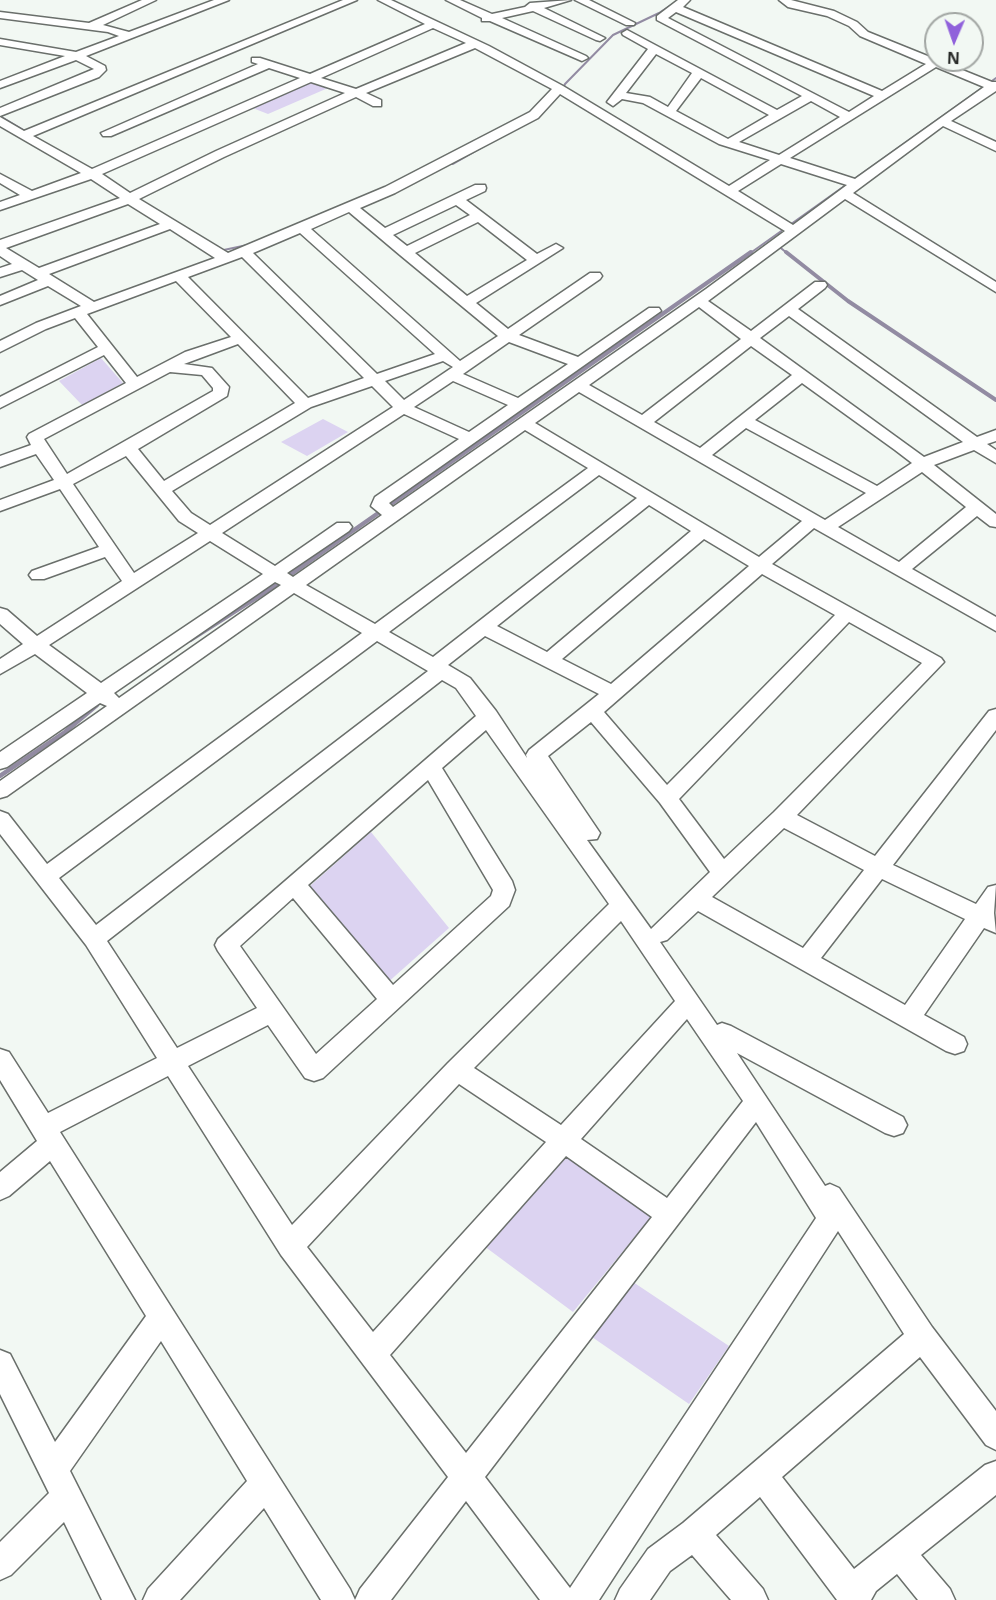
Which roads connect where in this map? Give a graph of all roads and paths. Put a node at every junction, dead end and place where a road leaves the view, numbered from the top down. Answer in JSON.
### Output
{"nodes":[{"id":1,"x":224,"y":0,"type":"edge"},
{"id":2,"x":352,"y":0,"type":"edge"},
{"id":3,"x":383,"y":0,"type":"edge"},
{"id":4,"x":451,"y":0,"type":"edge"},
{"id":5,"x":516,"y":0,"type":"edge"},
{"id":6,"x":566,"y":0,"type":"edge"},
{"id":7,"x":580,"y":0,"type":"edge"},
{"id":8,"x":685,"y":0,"type":"edge"},
{"id":9,"x":784,"y":0,"type":"edge"},
{"id":10,"x":143,"y":1,"type":"edge"},
{"id":11,"x":532,"y":7,"type":"junction"},
{"id":12,"x":674,"y":8,"type":"junction"},
{"id":13,"x":0,"y":15,"type":"edge"},
{"id":14,"x":491,"y":18,"type":"junction"},
{"id":15,"x":433,"y":24,"type":"junction"},
{"id":16,"x":90,"y":26,"type":"junction"},
{"id":17,"x":445,"y":30,"type":"junction"},
{"id":18,"x":130,"y":36,"type":"junction"},
{"id":19,"x":600,"y":38,"type":"dead end"},
{"id":20,"x":0,"y":42,"type":"edge"},
{"id":21,"x":474,"y":44,"type":"junction"},
{"id":22,"x":654,"y":48,"type":"junction"},
{"id":23,"x":229,"y":51,"type":"junction"},
{"id":24,"x":77,"y":56,"type":"junction"},
{"id":25,"x":582,"y":58,"type":"dead end"},
{"id":26,"x":924,"y":59,"type":"edge"},
{"id":27,"x":269,"y":64,"type":"junction"},
{"id":28,"x":924,"y":70,"type":"edge"},
{"id":29,"x":699,"y":72,"type":"junction"},
{"id":30,"x":958,"y":72,"type":"edge"},
{"id":31,"x":309,"y":78,"type":"junction"},
{"id":32,"x":0,"y":85,"type":"edge"},
{"id":33,"x":995,"y":87,"type":"edge"},
{"id":34,"x":559,"y":88,"type":"junction"},
{"id":35,"x":356,"y":93,"type":"junction"},
{"id":36,"x":620,"y":95,"type":"junction"},
{"id":37,"x":881,"y":95,"type":"junction"},
{"id":38,"x":809,"y":97,"type":"junction"},
{"id":39,"x":377,"y":103,"type":"dead end"},
{"id":40,"x":0,"y":112,"type":"edge"},
{"id":41,"x":670,"y":112,"type":"junction"},
{"id":42,"x":602,"y":114,"type":"junction"},
{"id":43,"x":777,"y":115,"type":"junction"},
{"id":44,"x":848,"y":116,"type":"junction"},
{"id":45,"x":68,"y":117,"type":"junction"},
{"id":46,"x":0,"y":121,"type":"edge"},
{"id":47,"x":942,"y":121,"type":"junction"},
{"id":48,"x":97,"y":129,"type":"junction"},
{"id":49,"x":19,"y":132,"type":"junction"},
{"id":50,"x":0,"y":135,"type":"edge"},
{"id":51,"x":729,"y":143,"type":"junction"},
{"id":52,"x":996,"y":147,"type":"edge"},
{"id":53,"x":144,"y":150,"type":"junction"},
{"id":54,"x":779,"y":160,"type":"junction"},
{"id":55,"x":92,"y":174,"type":"junction"},
{"id":56,"x":0,"y":178,"type":"edge"},
{"id":57,"x":480,"y":188,"type":"dead end"},
{"id":58,"x":850,"y":189,"type":"junction"},
{"id":59,"x":729,"y":191,"type":"junction"},
{"id":60,"x":32,"y":196,"type":"junction"},
{"id":61,"x":129,"y":199,"type":"junction"},
{"id":62,"x":458,"y":200,"type":"junction"},
{"id":63,"x":0,"y":206,"type":"edge"},
{"id":64,"x":351,"y":207,"type":"junction"},
{"id":65,"x":479,"y":216,"type":"junction"},
{"id":66,"x":172,"y":224,"type":"junction"},
{"id":67,"x":302,"y":228,"type":"junction"},
{"id":68,"x":794,"y":231,"type":"junction"},
{"id":69,"x":384,"y":234,"type":"junction"},
{"id":70,"x":0,"y":245,"type":"edge"},
{"id":71,"x":556,"y":248,"type":"dead end"},
{"id":72,"x":0,"y":250,"type":"edge"},
{"id":73,"x":244,"y":252,"type":"junction"},
{"id":74,"x":405,"y":252,"type":"junction"},
{"id":75,"x":226,"y":258,"type":"junction"},
{"id":76,"x":536,"y":260,"type":"junction"},
{"id":77,"x":24,"y":264,"type":"junction"},
{"id":78,"x":0,"y":273,"type":"edge"},
{"id":79,"x":178,"y":275,"type":"junction"},
{"id":80,"x":595,"y":276,"type":"dead end"},
{"id":81,"x":43,"y":277,"type":"junction"},
{"id":82,"x":820,"y":285,"type":"dead end"},
{"id":83,"x":996,"y":288,"type":"edge"},
{"id":84,"x":0,"y":300,"type":"edge"},
{"id":85,"x":699,"y":301,"type":"junction"},
{"id":86,"x":467,"y":302,"type":"junction"},
{"id":87,"x":85,"y":310,"type":"junction"},
{"id":88,"x":790,"y":310,"type":"junction"},
{"id":89,"x":654,"y":311,"type":"dead end"},
{"id":90,"x":507,"y":336,"type":"junction"},
{"id":91,"x":239,"y":339,"type":"junction"},
{"id":92,"x":751,"y":340,"type":"junction"},
{"id":93,"x":0,"y":347,"type":"edge"},
{"id":94,"x":107,"y":348,"type":"junction"},
{"id":95,"x":445,"y":355,"type":"junction"},
{"id":96,"x":580,"y":363,"type":"junction"},
{"id":97,"x":166,"y":367,"type":"junction"},
{"id":98,"x":456,"y":371,"type":"junction"},
{"id":99,"x":802,"y":375,"type":"junction"},
{"id":100,"x":373,"y":380,"type":"junction"},
{"id":101,"x":135,"y":384,"type":"junction"},
{"id":102,"x":578,"y":385,"type":"junction"},
{"id":103,"x":0,"y":403,"type":"edge"},
{"id":104,"x":305,"y":404,"type":"junction"},
{"id":105,"x":403,"y":408,"type":"junction"},
{"id":106,"x":521,"y":414,"type":"junction"},
{"id":107,"x":746,"y":421,"type":"junction"},
{"id":108,"x":643,"y":422,"type":"junction"},
{"id":109,"x":996,"y":435,"type":"edge"},
{"id":110,"x":471,"y":439,"type":"junction"},
{"id":111,"x":975,"y":443,"type":"junction"},
{"id":112,"x":40,"y":447,"type":"junction"},
{"id":113,"x":128,"y":448,"type":"junction"},
{"id":114,"x":702,"y":455,"type":"junction"},
{"id":115,"x":996,"y":458,"type":"edge"},
{"id":116,"x":0,"y":462,"type":"edge"},
{"id":117,"x":922,"y":464,"type":"junction"},
{"id":118,"x":600,"y":467,"type":"junction"},
{"id":119,"x":64,"y":482,"type":"junction"},
{"id":120,"x":161,"y":490,"type":"junction"},
{"id":121,"x":878,"y":492,"type":"junction"},
{"id":122,"x":649,"y":497,"type":"junction"},
{"id":123,"x":0,"y":506,"type":"edge"},
{"id":124,"x":977,"y":507,"type":"junction"},
{"id":125,"x":393,"y":514,"type":"junction"},
{"id":126,"x":996,"y":522,"type":"edge"},
{"id":127,"x":820,"y":523,"type":"junction"},
{"id":128,"x":343,"y":527,"type":"dead end"},
{"id":129,"x":703,"y":530,"type":"junction"},
{"id":130,"x":210,"y":533,"type":"junction"},
{"id":131,"x":109,"y":549,"type":"junction"},
{"id":132,"x":759,"y":565,"type":"junction"},
{"id":133,"x":901,"y":569,"type":"junction"},
{"id":134,"x":276,"y":574,"type":"junction"},
{"id":135,"x":38,"y":575,"type":"dead end"},
{"id":136,"x":132,"y":583,"type":"junction"},
{"id":137,"x":292,"y":585,"type":"junction"},
{"id":138,"x":987,"y":611,"type":"edge"},
{"id":139,"x":847,"y":613,"type":"junction"},
{"id":140,"x":0,"y":614,"type":"edge"},
{"id":141,"x":996,"y":625,"type":"edge"},
{"id":142,"x":483,"y":627,"type":"junction"},
{"id":143,"x":377,"y":633,"type":"junction"},
{"id":144,"x":36,"y":645,"type":"junction"},
{"id":145,"x":548,"y":661,"type":"junction"},
{"id":146,"x":0,"y":668,"type":"edge"},
{"id":147,"x":438,"y":668,"type":"junction"},
{"id":148,"x":100,"y":693,"type":"junction"},
{"id":149,"x":612,"y":693,"type":"junction"},
{"id":150,"x":120,"y":707,"type":"junction"},
{"id":151,"x":592,"y":711,"type":"junction"},
{"id":152,"x":489,"y":716,"type":"junction"},
{"id":153,"x":996,"y":716,"type":"edge"},
{"id":154,"x":0,"y":762,"type":"edge"},
{"id":155,"x":431,"y":766,"type":"junction"},
{"id":156,"x":0,"y":791,"type":"edge"},
{"id":157,"x":667,"y":798,"type":"junction"},
{"id":158,"x":782,"y":817,"type":"junction"},
{"id":159,"x":0,"y":819,"type":"edge"},
{"id":160,"x":879,"y":868,"type":"junction"},
{"id":161,"x":723,"y":873,"type":"junction"},
{"id":162,"x":46,"y":876,"type":"junction"},
{"id":163,"x":294,"y":884,"type":"junction"},
{"id":164,"x":996,"y":893,"type":"edge"},
{"id":165,"x":696,"y":899,"type":"junction"},
{"id":166,"x":622,"y":905,"type":"junction"},
{"id":167,"x":988,"y":920,"type":"edge"},
{"id":168,"x":659,"y":934,"type":"junction"},
{"id":169,"x":94,"y":939,"type":"junction"},
{"id":170,"x":806,"y":961,"type":"junction"},
{"id":171,"x":391,"y":999,"type":"junction"},
{"id":172,"x":688,"y":1002,"type":"junction"},
{"id":173,"x":273,"y":1011,"type":"junction"},
{"id":174,"x":909,"y":1018,"type":"junction"},
{"id":175,"x":722,"y":1033,"type":"junction"},
{"id":176,"x":955,"y":1044,"type":"dead end"},
{"id":177,"x":0,"y":1059,"type":"edge"},
{"id":178,"x":171,"y":1061,"type":"junction"},
{"id":179,"x":458,"y":1070,"type":"junction"},
{"id":180,"x":757,"y":1102,"type":"junction"},
{"id":181,"x":894,"y":1125,"type":"dead end"},
{"id":182,"x":48,"y":1135,"type":"junction"},
{"id":183,"x":563,"y":1140,"type":"junction"},
{"id":184,"x":0,"y":1188,"type":"edge"},
{"id":185,"x":671,"y":1215,"type":"junction"},
{"id":186,"x":290,"y":1246,"type":"junction"},
{"id":187,"x":162,"y":1316,"type":"junction"},
{"id":188,"x":922,"y":1337,"type":"junction"},
{"id":189,"x":372,"y":1354,"type":"junction"},
{"id":190,"x":0,"y":1364,"type":"edge"},
{"id":191,"x":996,"y":1435,"type":"edge"},
{"id":192,"x":53,"y":1469,"type":"junction"},
{"id":193,"x":762,"y":1475,"type":"junction"},
{"id":194,"x":996,"y":1476,"type":"edge"},
{"id":195,"x":466,"y":1478,"type":"junction"},
{"id":196,"x":266,"y":1483,"type":"junction"},
{"id":197,"x":67,"y":1497,"type":"junction"},
{"id":198,"x":694,"y":1534,"type":"junction"},
{"id":199,"x":899,"y":1553,"type":"junction"},
{"id":200,"x":0,"y":1564,"type":"edge"},
{"id":201,"x":854,"y":1597,"type":"edge"},
{"id":202,"x":119,"y":1600,"type":"edge"},
{"id":203,"x":159,"y":1600,"type":"edge"},
{"id":204,"x":339,"y":1600,"type":"edge"},
{"id":205,"x":371,"y":1600,"type":"edge"},
{"id":206,"x":560,"y":1600,"type":"edge"},
{"id":207,"x":580,"y":1600,"type":"edge"},
{"id":208,"x":631,"y":1600,"type":"edge"},
{"id":209,"x":752,"y":1600,"type":"edge"},
{"id":210,"x":939,"y":1600,"type":"edge"}],
"edges":[{"from":1,"to":18,"type":"street"},
{"from":2,"to":23,"type":"street"},
{"from":3,"to":15,"type":"street"},
{"from":4,"to":14,"type":"street"},
{"from":5,"to":11,"type":"street"},
{"from":6,"to":11,"type":"street"},
{"from":7,"to":22,"type":"street"},
{"from":8,"to":12,"type":"street"},
{"from":9,"to":26,"type":"street"},
{"from":10,"to":16,"type":"street"},
{"from":11,"to":14,"type":"street"},
{"from":11,"to":19,"type":"street"},
{"from":12,"to":37,"type":"street"},
{"from":12,"to":38,"type":"street"},
{"from":13,"to":16,"type":"street"},
{"from":14,"to":17,"type":"street"},
{"from":14,"to":25,"type":"street"},
{"from":15,"to":17,"type":"street"},
{"from":15,"to":31,"type":"street"},
{"from":16,"to":18,"type":"street"},
{"from":17,"to":21,"type":"street"},
{"from":18,"to":24,"type":"street"},
{"from":20,"to":24,"type":"street"},
{"from":21,"to":34,"type":"street"},
{"from":21,"to":35,"type":"street"},
{"from":22,"to":29,"type":"street"},
{"from":22,"to":36,"type":"street"},
{"from":23,"to":27,"type":"street"},
{"from":23,"to":45,"type":"street"},
{"from":24,"to":32,"type":"street"},
{"from":24,"to":40,"type":"street"},
{"from":27,"to":31,"type":"street"},
{"from":27,"to":48,"type":"street"},
{"from":28,"to":37,"type":"street"},
{"from":29,"to":41,"type":"street"},
{"from":29,"to":43,"type":"street"},
{"from":30,"to":33,"type":"street"},
{"from":31,"to":35,"type":"street"},
{"from":31,"to":53,"type":"street"},
{"from":33,"to":47,"type":"street"},
{"from":34,"to":42,"type":"street"},
{"from":34,"to":64,"type":"street"},
{"from":35,"to":39,"type":"street"},
{"from":35,"to":61,"type":"street"},
{"from":36,"to":41,"type":"street"},
{"from":36,"to":42,"type":"street"},
{"from":37,"to":44,"type":"street"},
{"from":38,"to":43,"type":"street"},
{"from":38,"to":44,"type":"street"},
{"from":41,"to":51,"type":"street"},
{"from":42,"to":59,"type":"street"},
{"from":43,"to":51,"type":"street"},
{"from":44,"to":54,"type":"street"},
{"from":45,"to":48,"type":"street"},
{"from":45,"to":49,"type":"street"},
{"from":46,"to":49,"type":"street"},
{"from":47,"to":52,"type":"street"},
{"from":47,"to":58,"type":"street"},
{"from":48,"to":53,"type":"street"},
{"from":49,"to":50,"type":"street"},
{"from":49,"to":55,"type":"street"},
{"from":51,"to":54,"type":"street"},
{"from":53,"to":55,"type":"street"},
{"from":54,"to":58,"type":"street"},
{"from":54,"to":59,"type":"street"},
{"from":55,"to":60,"type":"street"},
{"from":55,"to":61,"type":"street"},
{"from":56,"to":60,"type":"street"},
{"from":57,"to":62,"type":"street"},
{"from":58,"to":68,"type":"street"},
{"from":58,"to":83,"type":"street"},
{"from":59,"to":68,"type":"street"},
{"from":60,"to":63,"type":"street"},
{"from":61,"to":66,"type":"street"},
{"from":61,"to":70,"type":"street"},
{"from":62,"to":65,"type":"street"},
{"from":62,"to":69,"type":"street"},
{"from":64,"to":67,"type":"street"},
{"from":64,"to":69,"type":"street"},
{"from":65,"to":74,"type":"street"},
{"from":65,"to":76,"type":"street"},
{"from":66,"to":75,"type":"street"},
{"from":66,"to":81,"type":"street"},
{"from":67,"to":73,"type":"street"},
{"from":67,"to":95,"type":"street"},
{"from":68,"to":85,"type":"street"},
{"from":69,"to":74,"type":"street"},
{"from":71,"to":76,"type":"street"},
{"from":72,"to":77,"type":"street"},
{"from":73,"to":75,"type":"street"},
{"from":73,"to":100,"type":"street"},
{"from":74,"to":86,"type":"street"},
{"from":75,"to":79,"type":"street"},
{"from":76,"to":86,"type":"street"},
{"from":77,"to":78,"type":"street"},
{"from":77,"to":81,"type":"street"},
{"from":79,"to":87,"type":"street"},
{"from":79,"to":91,"type":"street"},
{"from":80,"to":90,"type":"street"},
{"from":81,"to":84,"type":"street"},
{"from":81,"to":87,"type":"street"},
{"from":82,"to":88,"type":"street"},
{"from":85,"to":92,"type":"street"},
{"from":85,"to":102,"type":"street"},
{"from":86,"to":90,"type":"street"},
{"from":87,"to":93,"type":"street"},
{"from":87,"to":94,"type":"street"},
{"from":88,"to":92,"type":"street"},
{"from":88,"to":111,"type":"street"},
{"from":89,"to":96,"type":"street"},
{"from":90,"to":96,"type":"street"},
{"from":90,"to":98,"type":"street"},
{"from":91,"to":97,"type":"street"},
{"from":91,"to":104,"type":"street"},
{"from":92,"to":99,"type":"street"},
{"from":92,"to":108,"type":"street"},
{"from":94,"to":101,"type":"street"},
{"from":94,"to":103,"type":"street"},
{"from":95,"to":98,"type":"street"},
{"from":95,"to":100,"type":"street"},
{"from":96,"to":106,"type":"street"},
{"from":97,"to":101,"type":"street"},
{"from":97,"to":113,"type":"street"},
{"from":98,"to":105,"type":"street"},
{"from":98,"to":106,"type":"street"},
{"from":99,"to":107,"type":"street"},
{"from":99,"to":117,"type":"street"},
{"from":100,"to":104,"type":"street"},
{"from":100,"to":105,"type":"street"},
{"from":101,"to":112,"type":"street"},
{"from":102,"to":106,"type":"street"},
{"from":102,"to":108,"type":"street"},
{"from":104,"to":120,"type":"street"},
{"from":105,"to":110,"type":"street"},
{"from":105,"to":130,"type":"street"},
{"from":106,"to":110,"type":"street"},
{"from":106,"to":118,"type":"street"},
{"from":106,"to":125,"type":"street"},
{"from":107,"to":114,"type":"street"},
{"from":107,"to":121,"type":"street"},
{"from":108,"to":114,"type":"street"},
{"from":109,"to":111,"type":"street"},
{"from":110,"to":125,"type":"street"},
{"from":111,"to":115,"type":"street"},
{"from":111,"to":117,"type":"street"},
{"from":112,"to":116,"type":"street"},
{"from":112,"to":119,"type":"street"},
{"from":113,"to":119,"type":"street"},
{"from":113,"to":120,"type":"street"},
{"from":114,"to":127,"type":"street"},
{"from":117,"to":121,"type":"street"},
{"from":117,"to":124,"type":"street"},
{"from":118,"to":122,"type":"street"},
{"from":118,"to":143,"type":"street"},
{"from":119,"to":123,"type":"street"},
{"from":119,"to":131,"type":"street"},
{"from":120,"to":130,"type":"street"},
{"from":121,"to":127,"type":"street"},
{"from":122,"to":129,"type":"street"},
{"from":122,"to":142,"type":"street"},
{"from":124,"to":126,"type":"street"},
{"from":124,"to":133,"type":"street"},
{"from":125,"to":137,"type":"street"},
{"from":127,"to":132,"type":"street"},
{"from":127,"to":133,"type":"street"},
{"from":128,"to":134,"type":"street"},
{"from":129,"to":132,"type":"street"},
{"from":129,"to":145,"type":"street"},
{"from":130,"to":134,"type":"street"},
{"from":130,"to":136,"type":"street"},
{"from":131,"to":135,"type":"street"},
{"from":131,"to":136,"type":"street"},
{"from":132,"to":139,"type":"street"},
{"from":132,"to":149,"type":"street"},
{"from":133,"to":138,"type":"street"},
{"from":134,"to":137,"type":"street"},
{"from":134,"to":148,"type":"street"},
{"from":136,"to":144,"type":"street"},
{"from":137,"to":143,"type":"street"},
{"from":137,"to":150,"type":"street"},
{"from":138,"to":141,"type":"street"},
{"from":139,"to":157,"type":"street"},
{"from":139,"to":158,"type":"street"},
{"from":140,"to":144,"type":"street"},
{"from":142,"to":145,"type":"street"},
{"from":142,"to":147,"type":"street"},
{"from":143,"to":147,"type":"street"},
{"from":143,"to":162,"type":"street"},
{"from":144,"to":146,"type":"street"},
{"from":144,"to":148,"type":"street"},
{"from":145,"to":149,"type":"street"},
{"from":147,"to":152,"type":"street"},
{"from":147,"to":169,"type":"street"},
{"from":148,"to":150,"type":"street"},
{"from":148,"to":154,"type":"street"},
{"from":149,"to":151,"type":"street"},
{"from":150,"to":156,"type":"street"},
{"from":151,"to":157,"type":"street"},
{"from":151,"to":168,"type":"street"},
{"from":152,"to":155,"type":"street"},
{"from":152,"to":166,"type":"street"},
{"from":153,"to":160,"type":"street"},
{"from":155,"to":163,"type":"street"},
{"from":155,"to":171,"type":"street"},
{"from":157,"to":161,"type":"street"},
{"from":158,"to":160,"type":"street"},
{"from":158,"to":161,"type":"street"},
{"from":159,"to":162,"type":"street"},
{"from":160,"to":167,"type":"street"},
{"from":160,"to":170,"type":"street"},
{"from":161,"to":165,"type":"street"},
{"from":162,"to":169,"type":"street"},
{"from":163,"to":171,"type":"street"},
{"from":163,"to":173,"type":"street"},
{"from":164,"to":167,"type":"street"},
{"from":165,"to":168,"type":"street"},
{"from":165,"to":170,"type":"street"},
{"from":166,"to":172,"type":"street"},
{"from":166,"to":179,"type":"street"},
{"from":167,"to":174,"type":"street"},
{"from":168,"to":175,"type":"street"},
{"from":169,"to":178,"type":"street"},
{"from":170,"to":174,"type":"street"},
{"from":171,"to":173,"type":"street"},
{"from":172,"to":180,"type":"street"},
{"from":172,"to":183,"type":"street"},
{"from":173,"to":178,"type":"street"},
{"from":174,"to":176,"type":"street"},
{"from":175,"to":181,"type":"street"},
{"from":175,"to":188,"type":"street"},
{"from":177,"to":182,"type":"street"},
{"from":178,"to":182,"type":"street"},
{"from":178,"to":186,"type":"street"},
{"from":179,"to":183,"type":"street"},
{"from":179,"to":186,"type":"street"},
{"from":180,"to":185,"type":"street"},
{"from":180,"to":207,"type":"street"},
{"from":182,"to":184,"type":"street"},
{"from":182,"to":187,"type":"street"},
{"from":183,"to":185,"type":"street"},
{"from":183,"to":189,"type":"street"},
{"from":185,"to":195,"type":"street"},
{"from":186,"to":189,"type":"street"},
{"from":187,"to":192,"type":"street"},
{"from":187,"to":196,"type":"street"},
{"from":188,"to":191,"type":"street"},
{"from":188,"to":193,"type":"street"},
{"from":189,"to":195,"type":"street"},
{"from":190,"to":192,"type":"street"},
{"from":192,"to":197,"type":"street"},
{"from":193,"to":198,"type":"street"},
{"from":193,"to":201,"type":"street"},
{"from":194,"to":199,"type":"street"},
{"from":195,"to":205,"type":"street"},
{"from":195,"to":206,"type":"street"},
{"from":196,"to":203,"type":"street"},
{"from":196,"to":204,"type":"street"},
{"from":197,"to":200,"type":"street"},
{"from":197,"to":202,"type":"street"},
{"from":198,"to":208,"type":"street"},
{"from":198,"to":209,"type":"street"},
{"from":199,"to":201,"type":"street"},
{"from":199,"to":210,"type":"street"}]}
